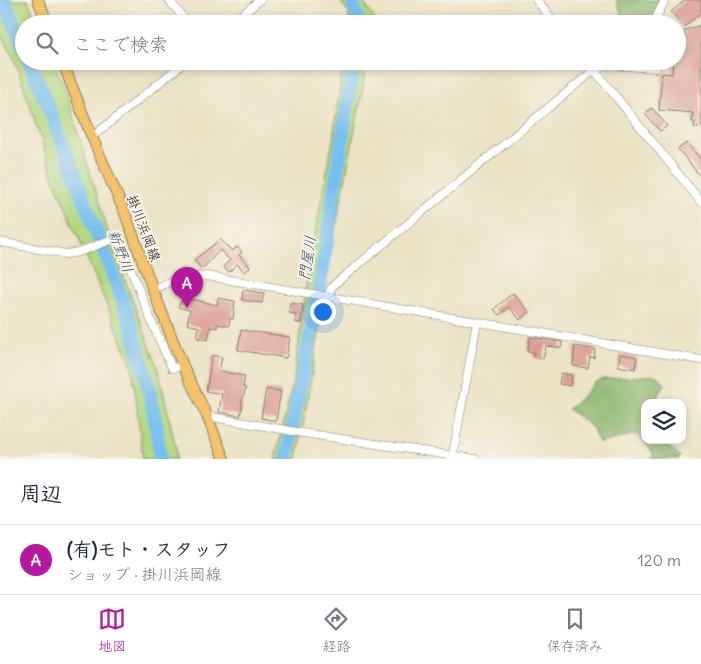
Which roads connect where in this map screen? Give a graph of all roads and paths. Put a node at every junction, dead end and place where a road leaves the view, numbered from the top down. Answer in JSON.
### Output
{"nodes":[{"id":1,"x":38,"y":0,"type":"edge"},
{"id":2,"x":169,"y":0,"type":"edge"},
{"id":3,"x":260,"y":0,"type":"edge"},
{"id":4,"x":536,"y":0,"type":"edge"},
{"id":5,"x":665,"y":0,"type":"edge"},
{"id":6,"x":44,"y":15,"type":"edge"},
{"id":7,"x":181,"y":15,"type":"edge"},
{"id":8,"x":242,"y":15,"type":"edge"},
{"id":9,"x":548,"y":15,"type":"edge"},
{"id":10,"x":658,"y":15,"type":"edge"},
{"id":11,"x":66,"y":70,"type":"edge"},
{"id":12,"x":175,"y":70,"type":"edge"},
{"id":13,"x":594,"y":70,"type":"joint"},
{"id":14,"x":92,"y":137,"type":"junction"},
{"id":15,"x":701,"y":202,"type":"edge"},
{"id":16,"x":0,"y":242,"type":"edge"},
{"id":17,"x":153,"y":290,"type":"junction"},
{"id":18,"x":328,"y":296,"type":"junction"},
{"id":19,"x":477,"y":322,"type":"junction"},
{"id":20,"x":701,"y":360,"type":"edge"},
{"id":21,"x":183,"y":366,"type":"junction"},
{"id":22,"x":206,"y":416,"type":"junction"},
{"id":23,"x":453,"y":457,"type":"edge"},
{"id":24,"x":224,"y":459,"type":"edge"},
{"id":25,"x":475,"y":459,"type":"edge"}],
"edges":[{"from":1,"to":6,"type":"main road"},
{"from":2,"to":7,"type":"street"},
{"from":3,"to":8,"type":"street"},
{"from":4,"to":9,"type":"street"},
{"from":5,"to":10,"type":"street"},
{"from":11,"to":14,"type":"main road","name":"掛川浜岡線"},
{"from":12,"to":14,"type":"street"},
{"from":13,"to":15,"type":"street"},
{"from":13,"to":18,"type":"street"},
{"from":14,"to":17,"type":"main road","name":"掛川浜岡線"},
{"from":16,"to":21,"type":"street"},
{"from":17,"to":18,"type":"street"},
{"from":17,"to":21,"type":"main road","name":"掛川浜岡線"},
{"from":18,"to":19,"type":"street"},
{"from":19,"to":20,"type":"street"},
{"from":19,"to":23,"type":"street"},
{"from":21,"to":22,"type":"main road","name":"掛川浜岡線"},
{"from":22,"to":23,"type":"street"},
{"from":22,"to":24,"type":"main road","name":"掛川浜岡線"},
{"from":23,"to":25,"type":"street"}]}
